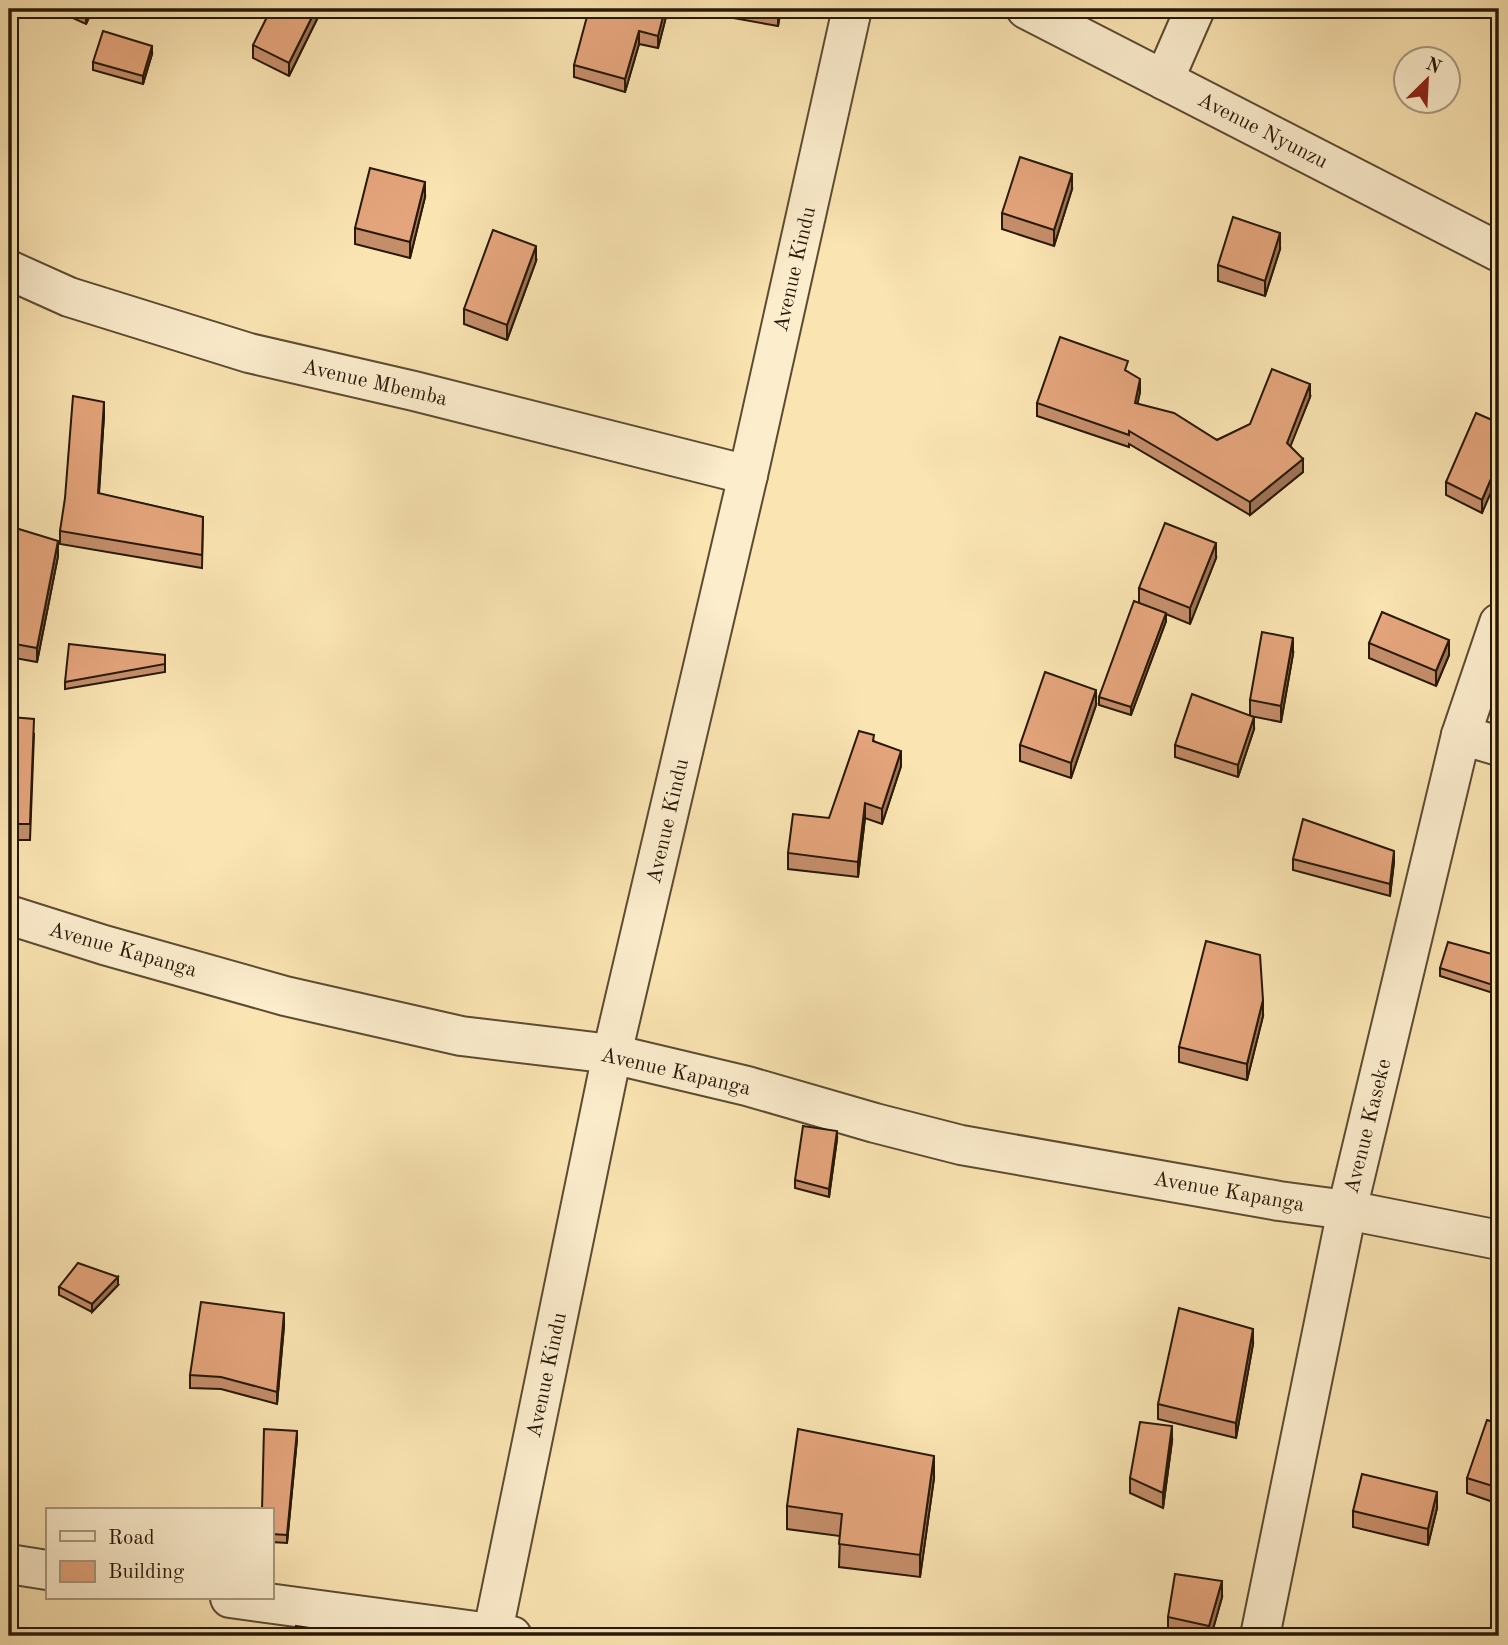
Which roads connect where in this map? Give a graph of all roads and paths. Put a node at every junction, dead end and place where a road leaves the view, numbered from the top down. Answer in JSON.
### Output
{"nodes":[{"id":1,"x":852,"y":9,"type":"edge"},
{"id":2,"x":1026,"y":9,"type":"edge"},
{"id":3,"x":1195,"y":9,"type":"edge"},
{"id":4,"x":1164,"y":80,"type":"junction"},
{"id":5,"x":1499,"y":252,"type":"edge"},
{"id":6,"x":9,"y":270,"type":"edge"},
{"id":7,"x":748,"y":475,"type":"junction"},
{"id":8,"x":1499,"y":623,"type":"edge"},
{"id":9,"x":1461,"y":735,"type":"junction"},
{"id":10,"x":1499,"y":746,"type":"edge"},
{"id":11,"x":9,"y":915,"type":"edge"},
{"id":12,"x":612,"y":1054,"type":"junction"},
{"id":13,"x":1347,"y":1210,"type":"junction"},
{"id":14,"x":1499,"y":1240,"type":"edge"},
{"id":15,"x":9,"y":1564,"type":"edge"},
{"id":16,"x":46,"y":1570,"type":"edge"},
{"id":17,"x":245,"y":1600,"type":"edge"},
{"id":18,"x":499,"y":1635,"type":"edge"},
{"id":19,"x":1260,"y":1636,"type":"edge"}],
"edges":[{"from":1,"to":7,"type":"street","name":"Avenue Kindu"},
{"from":2,"to":4,"type":"street","name":"Avenue Nyunzu"},
{"from":3,"to":4,"type":"street"},
{"from":4,"to":5,"type":"street","name":"Avenue Nyunzu"},
{"from":6,"to":7,"type":"street","name":"Avenue Mbemba"},
{"from":7,"to":12,"type":"street","name":"Avenue Kindu"},
{"from":8,"to":9,"type":"street","name":"Avenue Kaseke"},
{"from":9,"to":10,"type":"street"},
{"from":9,"to":13,"type":"street","name":"Avenue Kaseke"},
{"from":11,"to":12,"type":"street","name":"Avenue Kapanga"},
{"from":12,"to":13,"type":"street","name":"Avenue Kapanga"},
{"from":12,"to":18,"type":"street","name":"Avenue Kindu"},
{"from":13,"to":14,"type":"street","name":"Avenue Kapanga"},
{"from":13,"to":19,"type":"street","name":"Avenue Kaseke"},
{"from":15,"to":16,"type":"street"},
{"from":17,"to":18,"type":"street"}]}
